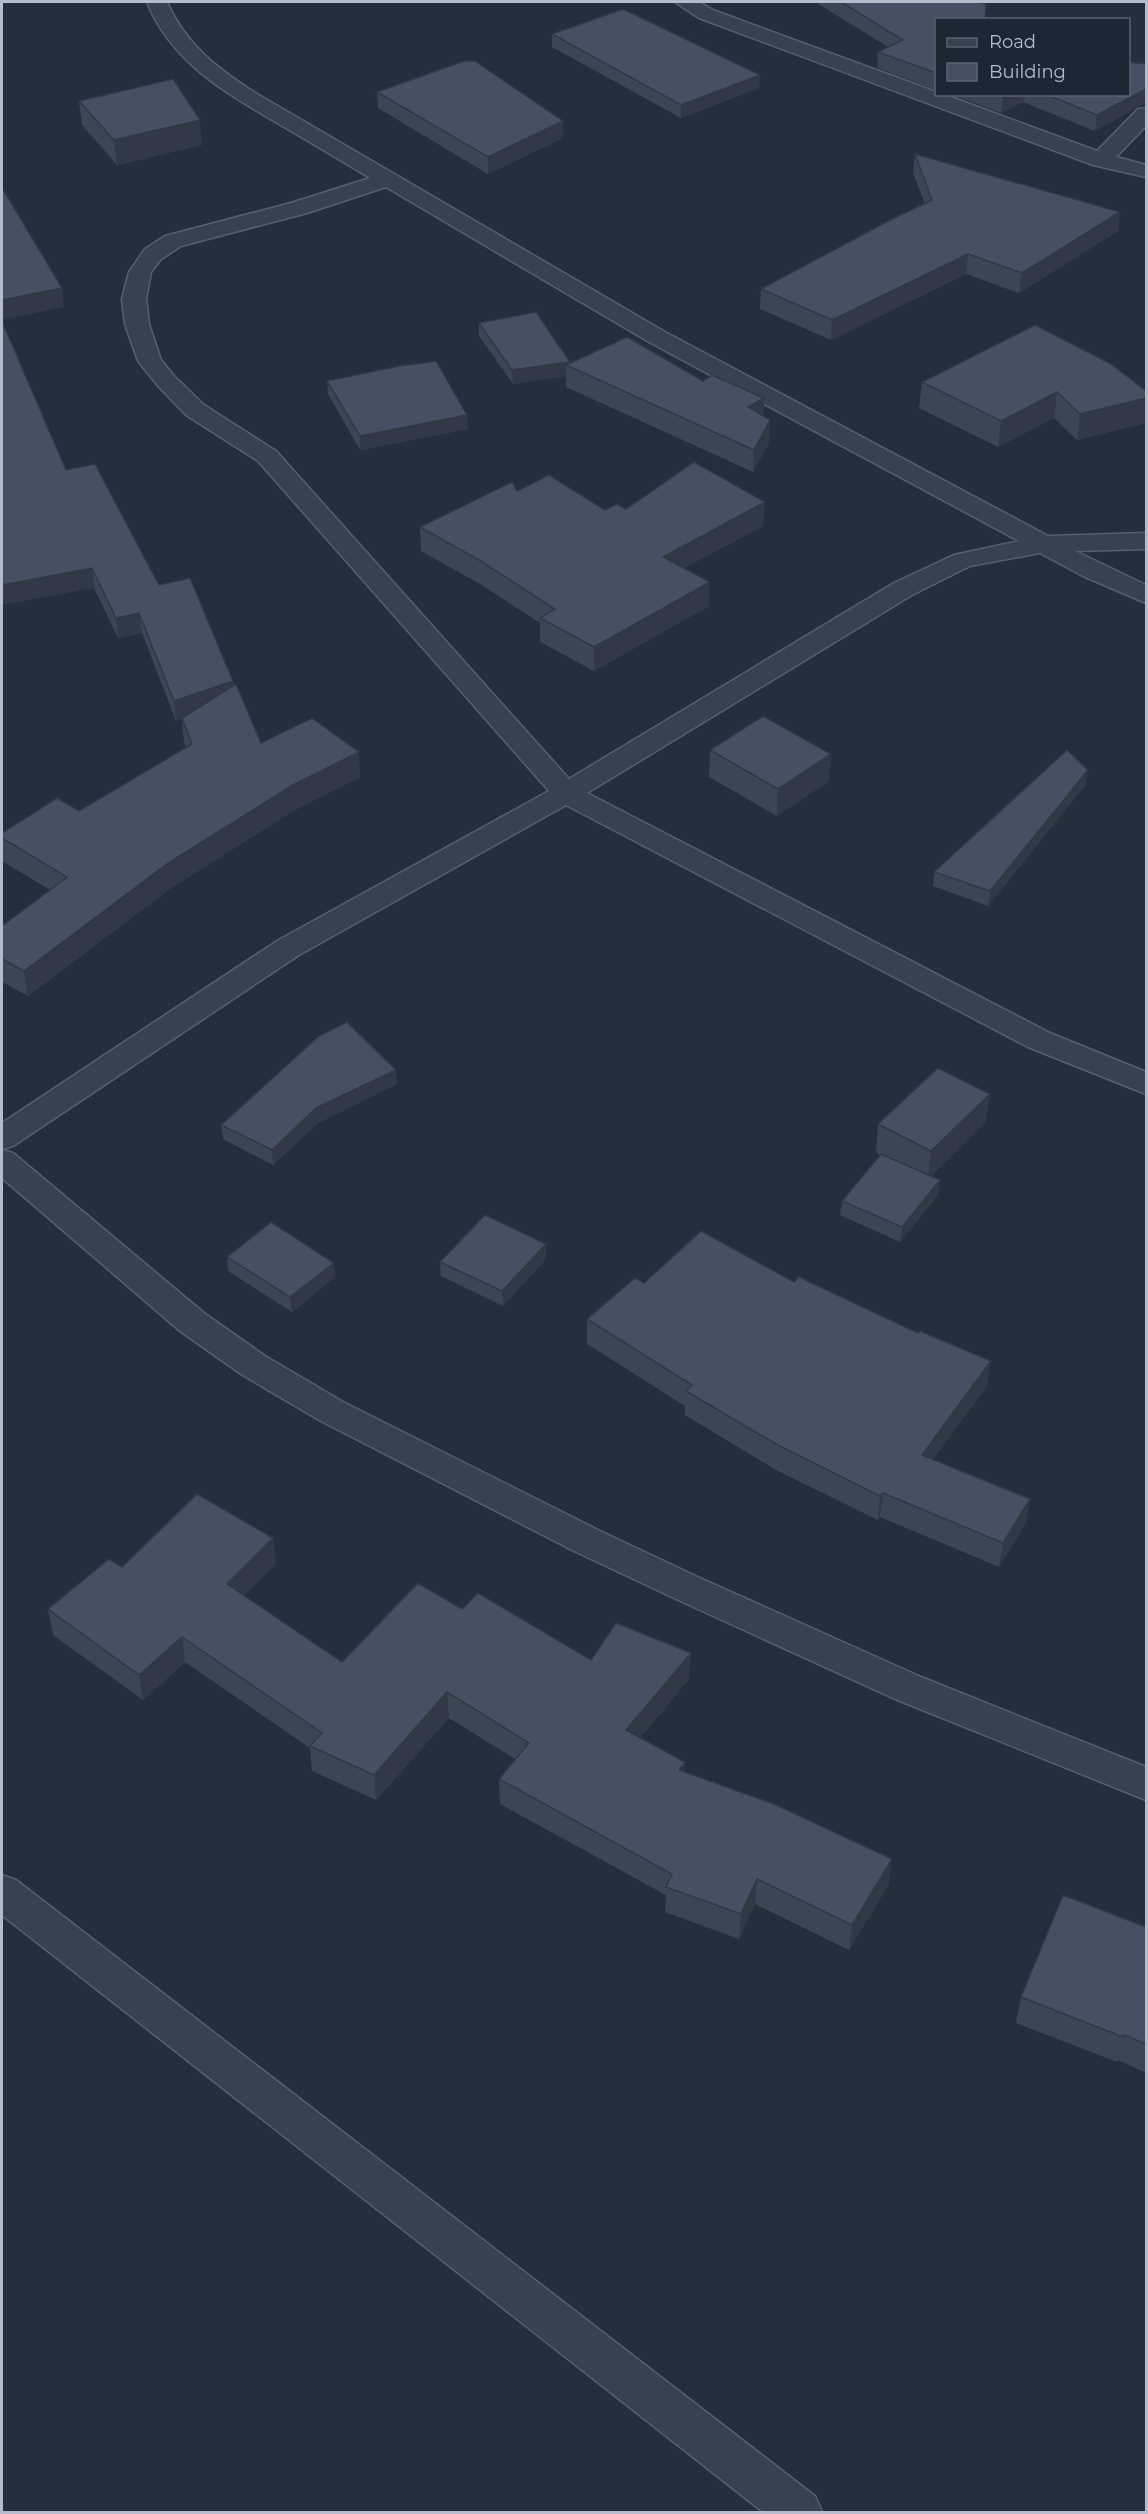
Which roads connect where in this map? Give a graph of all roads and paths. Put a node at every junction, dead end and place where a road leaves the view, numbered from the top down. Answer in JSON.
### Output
{"nodes":[{"id":1,"x":157,"y":2,"type":"edge"},
{"id":2,"x":685,"y":2,"type":"edge"},
{"id":3,"x":1146,"y":114,"type":"edge"},
{"id":4,"x":1101,"y":160,"type":"junction"},
{"id":5,"x":1146,"y":171,"type":"edge"},
{"id":6,"x":389,"y":180,"type":"junction"},
{"id":7,"x":1146,"y":541,"type":"edge"},
{"id":8,"x":1045,"y":544,"type":"junction"},
{"id":9,"x":1146,"y":595,"type":"edge"},
{"id":10,"x":566,"y":793,"type":"junction"},
{"id":11,"x":1146,"y":1084,"type":"edge"},
{"id":12,"x":2,"y":1138,"type":"edge"},
{"id":13,"x":2,"y":1161,"type":"edge"},
{"id":14,"x":1146,"y":1784,"type":"edge"},
{"id":15,"x":2,"y":1892,"type":"edge"},
{"id":16,"x":799,"y":2512,"type":"edge"}],
"edges":[{"from":1,"to":6,"type":"street"},
{"from":2,"to":4,"type":"street"},
{"from":3,"to":4,"type":"street"},
{"from":4,"to":5,"type":"street"},
{"from":6,"to":8,"type":"street"},
{"from":6,"to":10,"type":"street"},
{"from":7,"to":8,"type":"street"},
{"from":8,"to":9,"type":"street"},
{"from":8,"to":10,"type":"street"},
{"from":10,"to":11,"type":"street"},
{"from":10,"to":12,"type":"street"},
{"from":13,"to":14,"type":"street"},
{"from":15,"to":16,"type":"street"}]}
